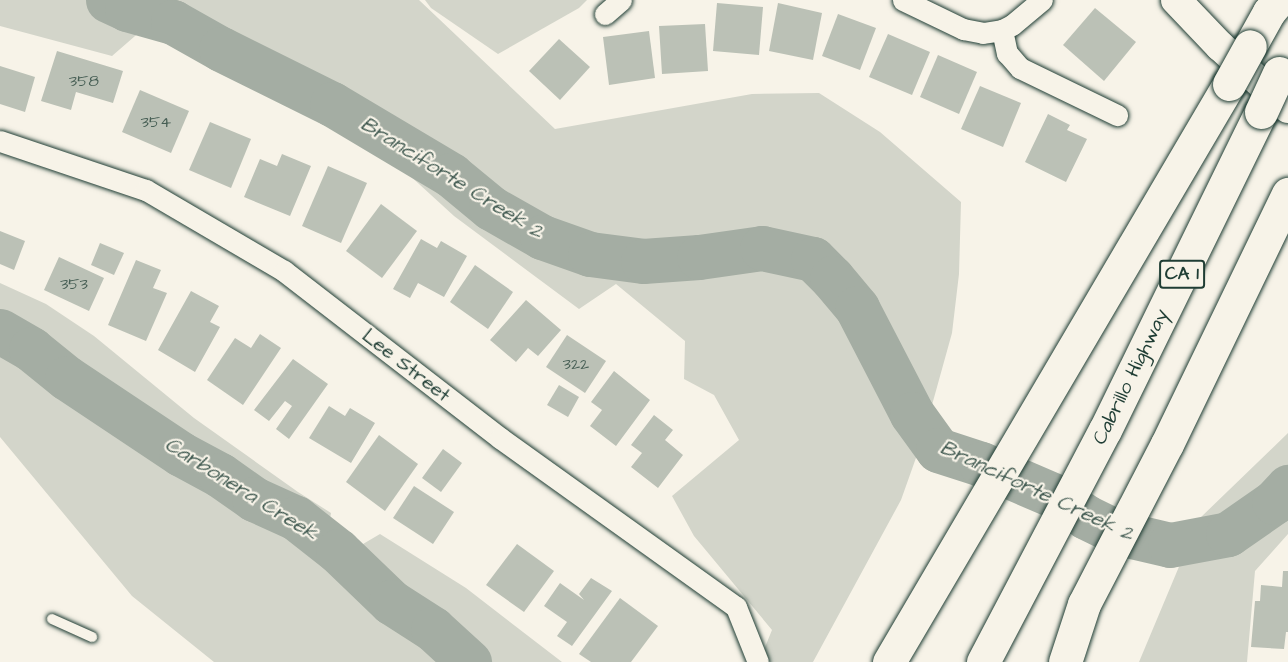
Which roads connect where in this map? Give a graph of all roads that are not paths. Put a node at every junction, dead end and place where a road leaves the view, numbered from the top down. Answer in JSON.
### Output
{"nodes":[{"id":1,"x":621,"y":0,"type":"edge"},
{"id":2,"x":1042,"y":0,"type":"edge"},
{"id":3,"x":1176,"y":0,"type":"edge"},
{"id":4,"x":1279,"y":0,"type":"edge"},
{"id":5,"x":910,"y":1,"type":"edge"},
{"id":6,"x":604,"y":14,"type":"dead end"},
{"id":7,"x":1002,"y":30,"type":"junction"},
{"id":8,"x":1284,"y":64,"type":"edge"},
{"id":9,"x":1275,"y":110,"type":"edge"},
{"id":10,"x":1117,"y":115,"type":"dead end"},
{"id":11,"x":0,"y":141,"type":"edge"},
{"id":12,"x":1288,"y":194,"type":"edge"},
{"id":13,"x":1084,"y":604,"type":"junction"},
{"id":14,"x":52,"y":619,"type":"dead end"},
{"id":15,"x":92,"y":636,"type":"dead end"},
{"id":16,"x":759,"y":662,"type":"edge"},
{"id":17,"x":889,"y":662,"type":"edge"},
{"id":18,"x":983,"y":662,"type":"edge"},
{"id":19,"x":1042,"y":662,"type":"edge"},
{"id":20,"x":1065,"y":662,"type":"edge"}],
"edges":[{"from":1,"to":6,"type":"street"},
{"from":2,"to":7,"type":"street"},
{"from":3,"to":9,"type":"street"},
{"from":4,"to":17,"type":"highway","bridge":true},
{"from":5,"to":7,"type":"street"},
{"from":7,"to":10,"type":"street"},
{"from":8,"to":9,"type":"highway","name":"Cabrillo Highway","number":"CA 1","bridge":true},
{"from":9,"to":18,"type":"highway","name":"Cabrillo Highway","number":"CA 1"},
{"from":11,"to":16,"type":"street","name":"Lee Street"},
{"from":12,"to":13,"type":"highway"},
{"from":13,"to":19,"type":"highway"},
{"from":13,"to":20,"type":"highway"},
{"from":14,"to":15,"type":"lane"}]}
